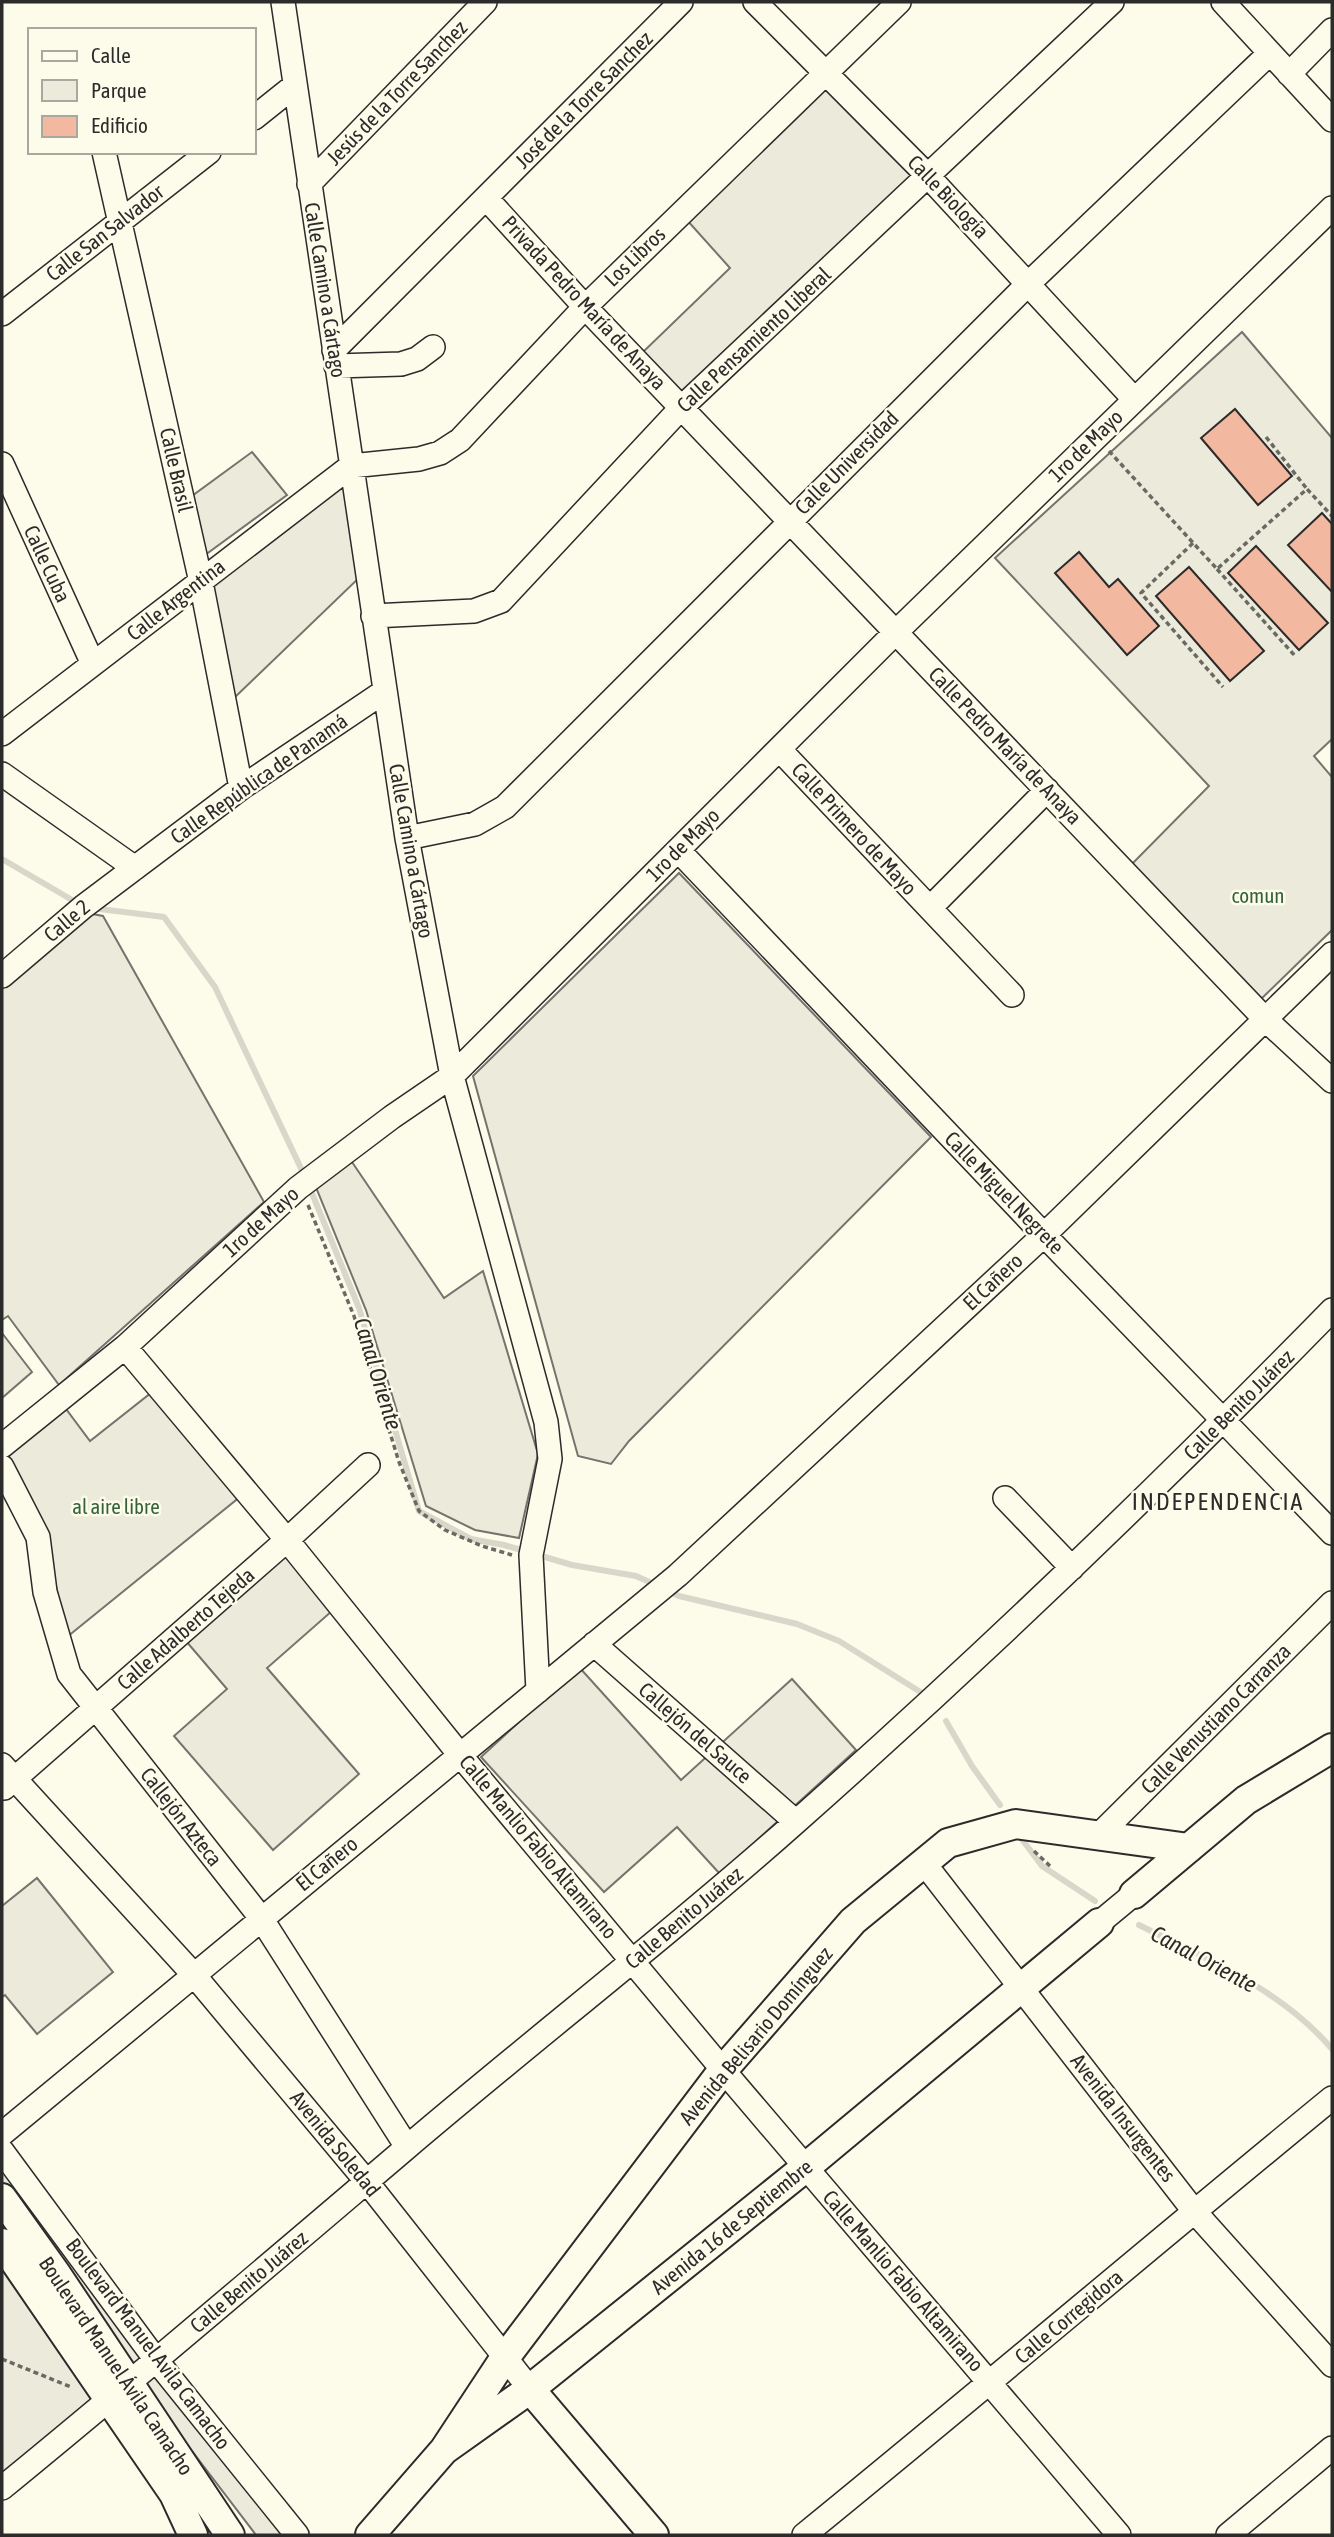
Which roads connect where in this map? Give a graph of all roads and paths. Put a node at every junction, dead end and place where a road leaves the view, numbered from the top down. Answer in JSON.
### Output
{"nodes":[{"id":1,"x":485,"y":2,"type":"edge"},
{"id":2,"x":681,"y":2,"type":"edge"},
{"id":3,"x":755,"y":2,"type":"edge"},
{"id":4,"x":899,"y":2,"type":"edge"},
{"id":5,"x":1112,"y":2,"type":"edge"},
{"id":6,"x":1223,"y":2,"type":"edge"},
{"id":7,"x":287,"y":5,"type":"edge"},
{"id":8,"x":1332,"y":30,"type":"edge"},
{"id":9,"x":1270,"y":53,"type":"junction"},
{"id":10,"x":825,"y":72,"type":"junction"},
{"id":11,"x":1289,"y":74,"type":"junction"},
{"id":12,"x":294,"y":86,"type":"junction"},
{"id":13,"x":256,"y":116,"type":"edge"},
{"id":14,"x":1332,"y":120,"type":"edge"},
{"id":15,"x":104,"y":154,"type":"edge"},
{"id":16,"x":206,"y":154,"type":"edge"},
{"id":17,"x":927,"y":175,"type":"junction"},
{"id":18,"x":309,"y":184,"type":"junction"},
{"id":19,"x":486,"y":198,"type":"junction"},
{"id":20,"x":1332,"y":208,"type":"edge"},
{"id":21,"x":120,"y":222,"type":"junction"},
{"id":22,"x":1029,"y":283,"type":"junction"},
{"id":23,"x":585,"y":307,"type":"junction"},
{"id":24,"x":2,"y":314,"type":"edge"},
{"id":25,"x":433,"y":347,"type":"dead end"},
{"id":26,"x":335,"y":358,"type":"junction"},
{"id":27,"x":1134,"y":399,"type":"junction"},
{"id":28,"x":681,"y":408,"type":"junction"},
{"id":29,"x":1095,"y":436,"type":"junction"},
{"id":30,"x":1266,"y":437,"type":"dead end"},
{"id":31,"x":2,"y":464,"type":"edge"},
{"id":32,"x":351,"y":466,"type":"junction"},
{"id":33,"x":1307,"y":489,"type":"junction"},
{"id":34,"x":1332,"y":516,"type":"edge"},
{"id":35,"x":789,"y":521,"type":"junction"},
{"id":36,"x":1193,"y":543,"type":"junction"},
{"id":37,"x":1217,"y":569,"type":"junction"},
{"id":38,"x":201,"y":582,"type":"junction"},
{"id":39,"x":373,"y":616,"type":"junction"},
{"id":40,"x":895,"y":632,"type":"junction"},
{"id":41,"x":1296,"y":656,"type":"dead end"},
{"id":42,"x":93,"y":664,"type":"junction"},
{"id":43,"x":1223,"y":687,"type":"dead end"},
{"id":44,"x":385,"y":691,"type":"junction"},
{"id":45,"x":2,"y":734,"type":"edge"},
{"id":46,"x":779,"y":749,"type":"junction"},
{"id":47,"x":2,"y":774,"type":"edge"},
{"id":48,"x":241,"y":788,"type":"junction"},
{"id":49,"x":1047,"y":790,"type":"junction"},
{"id":50,"x":407,"y":838,"type":"junction"},
{"id":51,"x":678,"y":850,"type":"junction"},
{"id":52,"x":135,"y":868,"type":"junction"},
{"id":53,"x":930,"y":908,"type":"junction"},
{"id":54,"x":1332,"y":954,"type":"edge"},
{"id":55,"x":4,"y":968,"type":"edge"},
{"id":56,"x":1012,"y":995,"type":"dead end"},
{"id":57,"x":1265,"y":1019,"type":"junction"},
{"id":58,"x":452,"y":1076,"type":"junction"},
{"id":59,"x":1332,"y":1081,"type":"edge"},
{"id":60,"x":298,"y":1188,"type":"junction"},
{"id":61,"x":1044,"y":1235,"type":"junction"},
{"id":62,"x":1332,"y":1310,"type":"edge"},
{"id":63,"x":125,"y":1347,"type":"junction"},
{"id":64,"x":1224,"y":1421,"type":"junction"},
{"id":65,"x":2,"y":1446,"type":"edge"},
{"id":66,"x":368,"y":1465,"type":"dead end"},
{"id":67,"x":2,"y":1466,"type":"edge"},
{"id":68,"x":1005,"y":1498,"type":"dead end"},
{"id":69,"x":1332,"y":1533,"type":"edge"},
{"id":70,"x":288,"y":1540,"type":"junction"},
{"id":71,"x":532,"y":1549,"type":"junction"},
{"id":72,"x":1072,"y":1568,"type":"junction"},
{"id":73,"x":1332,"y":1603,"type":"edge"},
{"id":74,"x":594,"y":1644,"type":"junction"},
{"id":75,"x":538,"y":1691,"type":"junction"},
{"id":76,"x":96,"y":1708,"type":"junction"},
{"id":77,"x":1332,"y":1748,"type":"edge"},
{"id":78,"x":460,"y":1755,"type":"junction"},
{"id":79,"x":6,"y":1778,"type":"edge"},
{"id":80,"x":796,"y":1822,"type":"junction"},
{"id":81,"x":1099,"y":1835,"type":"junction"},
{"id":82,"x":1189,"y":1848,"type":"junction"},
{"id":83,"x":924,"y":1863,"type":"junction"},
{"id":84,"x":1134,"y":1894,"type":"joint"},
{"id":85,"x":261,"y":1918,"type":"junction"},
{"id":86,"x":1100,"y":1923,"type":"joint"},
{"id":87,"x":634,"y":1961,"type":"junction"},
{"id":88,"x":194,"y":1975,"type":"junction"},
{"id":89,"x":1022,"y":1987,"type":"junction"},
{"id":90,"x":723,"y":2070,"type":"junction"},
{"id":91,"x":1332,"y":2098,"type":"edge"},
{"id":92,"x":2,"y":2134,"type":"edge"},
{"id":93,"x":407,"y":2147,"type":"junction"},
{"id":94,"x":2,"y":2151,"type":"edge"},
{"id":95,"x":806,"y":2168,"type":"junction"},
{"id":96,"x":367,"y":2182,"type":"junction"},
{"id":97,"x":2,"y":2198,"type":"edge"},
{"id":98,"x":1194,"y":2211,"type":"junction"},
{"id":99,"x":2,"y":2243,"type":"edge"},
{"id":100,"x":2,"y":2359,"type":"edge"},
{"id":101,"x":504,"y":2359,"type":"junction"},
{"id":102,"x":156,"y":2360,"type":"junction"},
{"id":103,"x":1332,"y":2365,"type":"edge"},
{"id":104,"x":991,"y":2383,"type":"junction"},
{"id":105,"x":72,"y":2387,"type":"dead end"},
{"id":106,"x":530,"y":2389,"type":"junction"},
{"id":107,"x":119,"y":2392,"type":"junction"},
{"id":108,"x":1332,"y":2448,"type":"edge"},
{"id":109,"x":444,"y":2450,"type":"junction"},
{"id":110,"x":2,"y":2488,"type":"edge"},
{"id":111,"x":193,"y":2535,"type":"edge"},
{"id":112,"x":230,"y":2535,"type":"edge"},
{"id":113,"x":297,"y":2535,"type":"edge"},
{"id":114,"x":370,"y":2535,"type":"edge"},
{"id":115,"x":654,"y":2535,"type":"edge"},
{"id":116,"x":804,"y":2535,"type":"edge"},
{"id":117,"x":1119,"y":2535,"type":"edge"},
{"id":118,"x":1228,"y":2535,"type":"edge"}],
"edges":[{"from":1,"to":18,"type":"street","name":"Jesús de la Torre Sanchez"},
{"from":2,"to":19,"type":"street","name":"José de la Torre Sanchez"},
{"from":3,"to":10,"type":"street","name":"Calle Biología"},
{"from":4,"to":10,"type":"street","name":"Los Libros"},
{"from":5,"to":17,"type":"street","name":"Calle Pensamiento Liberal"},
{"from":6,"to":9,"type":"street"},
{"from":7,"to":12,"type":"street","name":"Calle Camino a Cártago"},
{"from":8,"to":11,"type":"street"},
{"from":9,"to":11,"type":"street"},
{"from":9,"to":22,"type":"street","name":"Calle Universidad"},
{"from":10,"to":17,"type":"street","name":"Calle Biología"},
{"from":10,"to":23,"type":"street","name":"Los Libros"},
{"from":11,"to":14,"type":"street"},
{"from":12,"to":13,"type":"street"},
{"from":12,"to":18,"type":"street","name":"Calle Camino a Cártago"},
{"from":15,"to":21,"type":"street","name":"Calle Brasil"},
{"from":16,"to":21,"type":"street","name":"Calle San Salvador"},
{"from":17,"to":22,"type":"street","name":"Calle Biología"},
{"from":17,"to":28,"type":"street","name":"Calle Pensamiento Liberal"},
{"from":18,"to":26,"type":"street","name":"Calle Camino a Cártago"},
{"from":19,"to":23,"type":"street","name":"Privada Pedro María de Anaya"},
{"from":19,"to":26,"type":"street","name":"José de la Torre Sanchez"},
{"from":20,"to":27,"type":"street","name":"1ro de Mayo"},
{"from":21,"to":24,"type":"street","name":"Calle San Salvador"},
{"from":21,"to":38,"type":"street","name":"Calle Brasil"},
{"from":22,"to":27,"type":"street","name":"Calle Biología"},
{"from":22,"to":35,"type":"street","name":"Calle Universidad"},
{"from":23,"to":28,"type":"street","name":"Privada Pedro María de Anaya"},
{"from":23,"to":32,"type":"street","name":"Los Libros"},
{"from":25,"to":26,"type":"street"},
{"from":26,"to":32,"type":"street","name":"Calle Camino a Cártago"},
{"from":27,"to":29,"type":"street","name":"1ro de Mayo"},
{"from":28,"to":35,"type":"street","name":"Calle Pedro María de Anaya"},
{"from":28,"to":39,"type":"street","name":"Calle Pensamiento Liberal"},
{"from":29,"to":36,"type":"path"},
{"from":29,"to":40,"type":"street","name":"1ro de Mayo"},
{"from":30,"to":33,"type":"path"},
{"from":31,"to":42,"type":"street","name":"Calle Cuba"},
{"from":32,"to":38,"type":"street","name":"Calle Argentina"},
{"from":32,"to":39,"type":"street","name":"Calle Camino a Cártago"},
{"from":33,"to":34,"type":"path"},
{"from":33,"to":37,"type":"path"},
{"from":35,"to":40,"type":"street","name":"Calle Pedro María de Anaya"},
{"from":35,"to":50,"type":"street","name":"Calle Universidad"},
{"from":36,"to":37,"type":"path"},
{"from":36,"to":43,"type":"path"},
{"from":37,"to":41,"type":"path"},
{"from":38,"to":42,"type":"street","name":"Calle Argentina"},
{"from":38,"to":48,"type":"street","name":"Calle Brasil"},
{"from":39,"to":44,"type":"street","name":"Calle Camino a Cártago"},
{"from":40,"to":46,"type":"street","name":"1ro de Mayo"},
{"from":40,"to":49,"type":"street","name":"Calle Pedro María de Anaya"},
{"from":42,"to":45,"type":"street","name":"Calle Argentina"},
{"from":44,"to":48,"type":"street","name":"Calle República de Panamá"},
{"from":44,"to":50,"type":"street","name":"Calle Camino a Cártago"},
{"from":46,"to":51,"type":"street","name":"1ro de Mayo"},
{"from":46,"to":53,"type":"street","name":"Calle Primero de Mayo"},
{"from":47,"to":52,"type":"street"},
{"from":48,"to":52,"type":"street","name":"Calle República de Panamá"},
{"from":49,"to":53,"type":"street"},
{"from":49,"to":57,"type":"street","name":"Calle Pedro María de Anaya"},
{"from":50,"to":58,"type":"street","name":"Calle Camino a Cártago"},
{"from":51,"to":58,"type":"street","name":"1ro de Mayo"},
{"from":51,"to":61,"type":"street","name":"Calle Miguel Negrete"},
{"from":52,"to":55,"type":"street","name":"Calle 2"},
{"from":53,"to":56,"type":"street","name":"Calle Primero de Mayo"},
{"from":54,"to":57,"type":"street","name":"El Cañero"},
{"from":57,"to":59,"type":"street","name":"Calle Pedro María de Anaya"},
{"from":57,"to":61,"type":"street","name":"El Cañero"},
{"from":58,"to":60,"type":"street","name":"1ro de Mayo"},
{"from":58,"to":71,"type":"street","name":"Calle Camino a Cártago"},
{"from":60,"to":63,"type":"street","name":"1ro de Mayo"},
{"from":60,"to":71,"type":"path"},
{"from":61,"to":64,"type":"street","name":"Calle Miguel Negrete"},
{"from":61,"to":74,"type":"street","name":"El Cañero"},
{"from":62,"to":64,"type":"street","name":"Calle Benito Juárez"},
{"from":63,"to":65,"type":"street","name":"1ro de Mayo"},
{"from":63,"to":70,"type":"street","name":"Calle Manlio Fabio Altamirano"},
{"from":64,"to":69,"type":"street","name":"Calle Miguel Negrete"},
{"from":64,"to":72,"type":"street","name":"Calle Benito Juárez"},
{"from":66,"to":70,"type":"street","name":"Calle Adalberto Tejeda"},
{"from":67,"to":76,"type":"street","name":"Callejón Azteca"},
{"from":68,"to":72,"type":"street"},
{"from":70,"to":76,"type":"street","name":"Calle Adalberto Tejeda"},
{"from":70,"to":78,"type":"street","name":"Calle Manlio Fabio Altamirano"},
{"from":71,"to":75,"type":"street","name":"Calle Camino a Cártago"},
{"from":72,"to":80,"type":"street","name":"Calle Benito Juárez"},
{"from":73,"to":81,"type":"street","name":"Calle Venustiano Carranza"},
{"from":74,"to":75,"type":"street","name":"El Cañero"},
{"from":74,"to":80,"type":"street","name":"Callejón del Sauce"},
{"from":75,"to":78,"type":"street","name":"El Cañero"},
{"from":76,"to":79,"type":"street","name":"Calle Adalberto Tejeda"},
{"from":76,"to":85,"type":"street","name":"Callejón Azteca"},
{"from":77,"to":82,"type":"main road"},
{"from":78,"to":85,"type":"street","name":"El Cañero"},
{"from":78,"to":87,"type":"street","name":"Calle Manlio Fabio Altamirano"},
{"from":79,"to":88,"type":"street","name":"Avenida Soledad"},
{"from":80,"to":87,"type":"street","name":"Calle Benito Juárez"},
{"from":81,"to":82,"type":"main road","name":"Avenida Belisario Domínguez"},
{"from":81,"to":83,"type":"main road","name":"Avenida Belisario Domínguez"},
{"from":82,"to":84,"type":"main road"},
{"from":83,"to":89,"type":"street","name":"Avenida Insurgentes"},
{"from":83,"to":90,"type":"main road","name":"Avenida Belisario Domínguez"},
{"from":84,"to":86,"type":"street"},
{"from":85,"to":88,"type":"street","name":"El Cañero"},
{"from":85,"to":93,"type":"street","name":"Callejón Azteca"},
{"from":86,"to":89,"type":"main road","name":"Avenida 16 de Septiembre"},
{"from":87,"to":90,"type":"street","name":"Calle Manlio Fabio Altamirano"},
{"from":87,"to":93,"type":"street","name":"Calle Benito Juárez"},
{"from":88,"to":92,"type":"street","name":"El Cañero"},
{"from":88,"to":96,"type":"street","name":"Avenida Soledad"},
{"from":89,"to":95,"type":"main road","name":"Avenida 16 de Septiembre"},
{"from":89,"to":98,"type":"street","name":"Avenida Insurgentes"},
{"from":90,"to":95,"type":"street","name":"Calle Manlio Fabio Altamirano"},
{"from":90,"to":101,"type":"main road","name":"Avenida Belisario Domínguez"},
{"from":91,"to":98,"type":"street","name":"Calle Corregidora"},
{"from":93,"to":96,"type":"street","name":"Calle Benito Juárez"},
{"from":94,"to":102,"type":"street","name":"Boulevard Manuel Avila Camacho"},
{"from":95,"to":104,"type":"street","name":"Calle Manlio Fabio Altamirano"},
{"from":95,"to":106,"type":"main road","name":"Avenida 16 de Septiembre"},
{"from":96,"to":101,"type":"street","name":"Avenida Soledad"},
{"from":96,"to":102,"type":"street","name":"Calle Benito Juárez"},
{"from":97,"to":107,"type":"main road","name":"Boulevard Manuel Ávila Camacho"},
{"from":98,"to":103,"type":"street","name":"Avenida Insurgentes"},
{"from":98,"to":104,"type":"street","name":"Calle Corregidora"},
{"from":99,"to":107,"type":"main road","name":"Boulevard Manuel Ávila Camacho"},
{"from":100,"to":105,"type":"path"},
{"from":101,"to":106,"type":"street","name":"Avenida Soledad"},
{"from":101,"to":109,"type":"main road","name":"Avenida Belisario Domínguez"},
{"from":102,"to":107,"type":"street","name":"Calle Benito Juárez"},
{"from":102,"to":113,"type":"street","name":"Boulevard Manuel Avila Camacho"},
{"from":104,"to":116,"type":"street","name":"Calle Corregidora"},
{"from":104,"to":117,"type":"street","name":"Calle Manlio Fabio Altamirano"},
{"from":106,"to":109,"type":"main road","name":"Avenida 16 de Septiembre"},
{"from":106,"to":115,"type":"main road","name":"Avenida Soledad"},
{"from":107,"to":110,"type":"street","name":"Calle Benito Juárez"},
{"from":107,"to":111,"type":"main road","name":"Boulevard Manuel Ávila Camacho"},
{"from":107,"to":112,"type":"main road","name":"Boulevard Manuel Ávila Camacho"},
{"from":108,"to":118,"type":"street"},
{"from":109,"to":114,"type":"main road","name":"Avenida 16 de Septiembre"}]}
